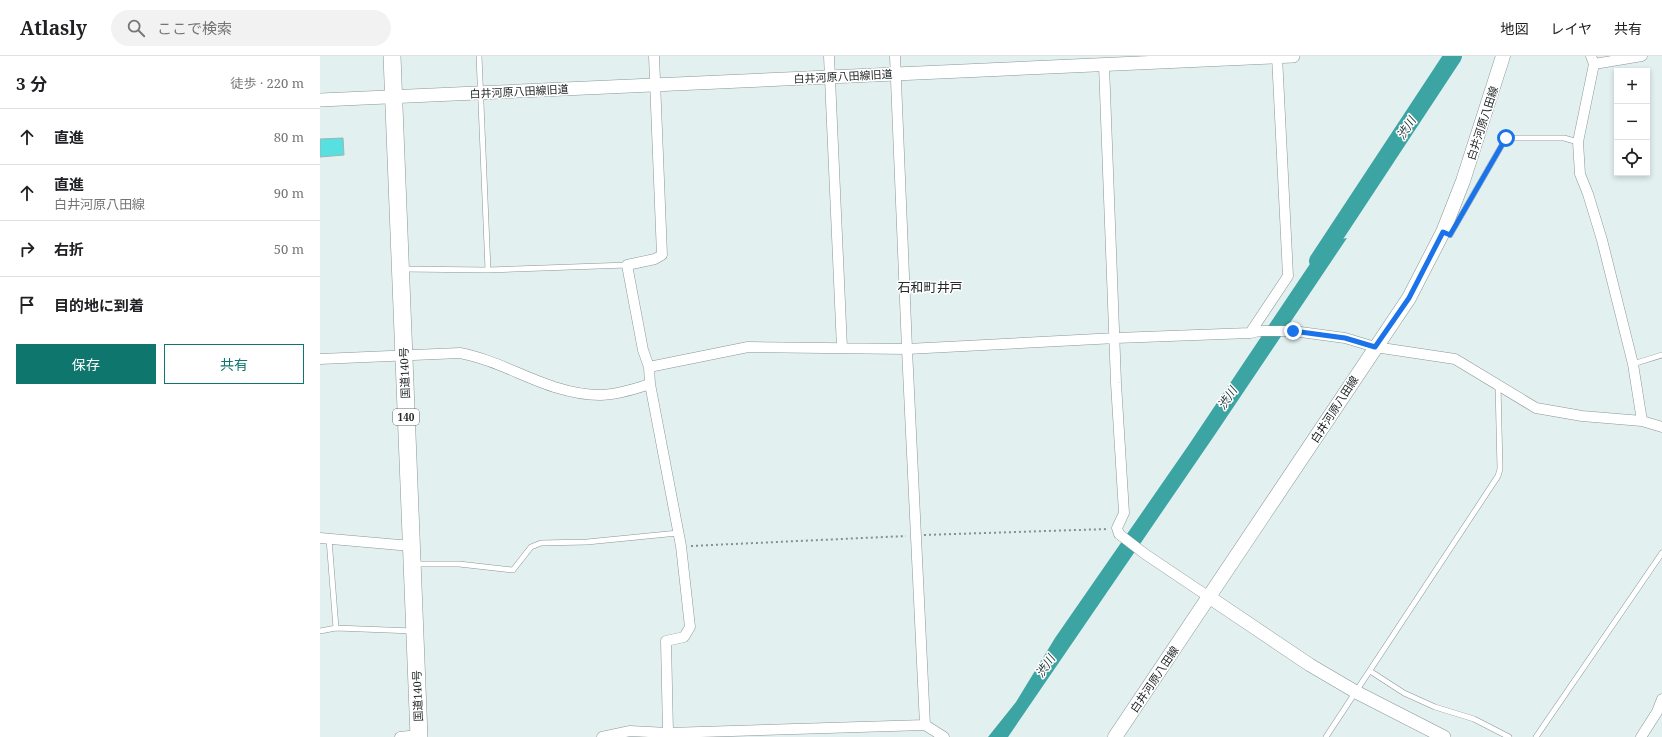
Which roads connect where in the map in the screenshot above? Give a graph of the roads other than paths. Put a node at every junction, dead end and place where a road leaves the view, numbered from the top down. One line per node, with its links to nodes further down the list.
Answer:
1 (392, 56): 16 (highway, 国道140号 / 140)
2 (479, 56): 15 (lane)
3 (654, 56): 14 (street)
4 (828, 56): 13 (street)
5 (895, 56): 12 (street)
6 (1277, 56): 7 (street, 白井河原八田線旧道); 11 (street, 白井河原八田線旧道); 23 (street)
7 (1293, 56)
8 (1503, 56): 19 (main road, 白井河原八田線)
9 (1642, 56): 10 (street)
10 (1592, 60): 18 (street)
11 (1104, 65): 12 (street, 白井河原八田線旧道); 24 (street)
12 (896, 74): 13 (street, 白井河原八田線旧道); 27 (street)
13 (829, 77): 14 (street, 白井河原八田線旧道); 26 (street)
14 (656, 85): 15 (street, 白井河原八田線旧道); 20 (street)
15 (480, 93): 16 (street, 白井河原八田線旧道); 22 (lane)
16 (394, 97): 17 (street, 白井河原八田線旧道); 21 (highway, 国道140号 / 140)
17 (320, 100)
18 (1578, 142): 19 (lane); 31 (street)
19 (1443, 232): 25 (main road, 白井河原八田線)
20 (627, 265): 22 (lane); 32 (street)
21 (400, 269): 22 (lane); 28 (highway, 国道140号 / 140)
22 (488, 270)
23 (1255, 332): 24 (street); 25 (street)
24 (1116, 338): 27 (street); 42 (street)
25 (1375, 347): 34 (street); 42 (main road, 白井河原八田線)
26 (842, 348): 27 (street); 32 (street)
27 (907, 349): 49 (street)
28 (403, 355): 30 (street); 33 (street); 39 (highway, 国道140号 / 140)
29 (1662, 355): 31 (lane)
30 (320, 359)
31 (1633, 364): 35 (street)
32 (649, 367): 33 (street)
33 (650, 384): 37 (street)
34 (1498, 385): 35 (street); 46 (lane)
35 (1642, 421): 36 (street)
36 (1662, 427)
37 (678, 533): 41 (lane); 50 (street)
38 (324, 539): 39 (street); 43 (lane)
39 (411, 546): 41 (highway, 国道140号 / 140)
40 (1662, 553): 59 (lane)
41 (412, 564): 45 (highway, 国道140号 / 140)
42 (1209, 597): 47 (street); 55 (main road, 白井河原八田線)
43 (336, 628): 44 (lane); 45 (lane)
44 (320, 631)
45 (415, 631): 51 (highway, 国道140号 / 140)
46 (1370, 671): 47 (lane); 58 (lane)
47 (1356, 692): 56 (lane); 57 (street)
48 (1662, 699): 60 (street)
49 (925, 725): 50 (street); 54 (street)
50 (668, 733): 53 (street)
51 (418, 736): 52 (street)
52 (400, 737)
53 (602, 737)
54 (944, 737)
55 (1115, 737)
56 (1326, 737)
57 (1444, 737)
58 (1509, 737)
59 (1536, 737)
60 (1641, 737)

